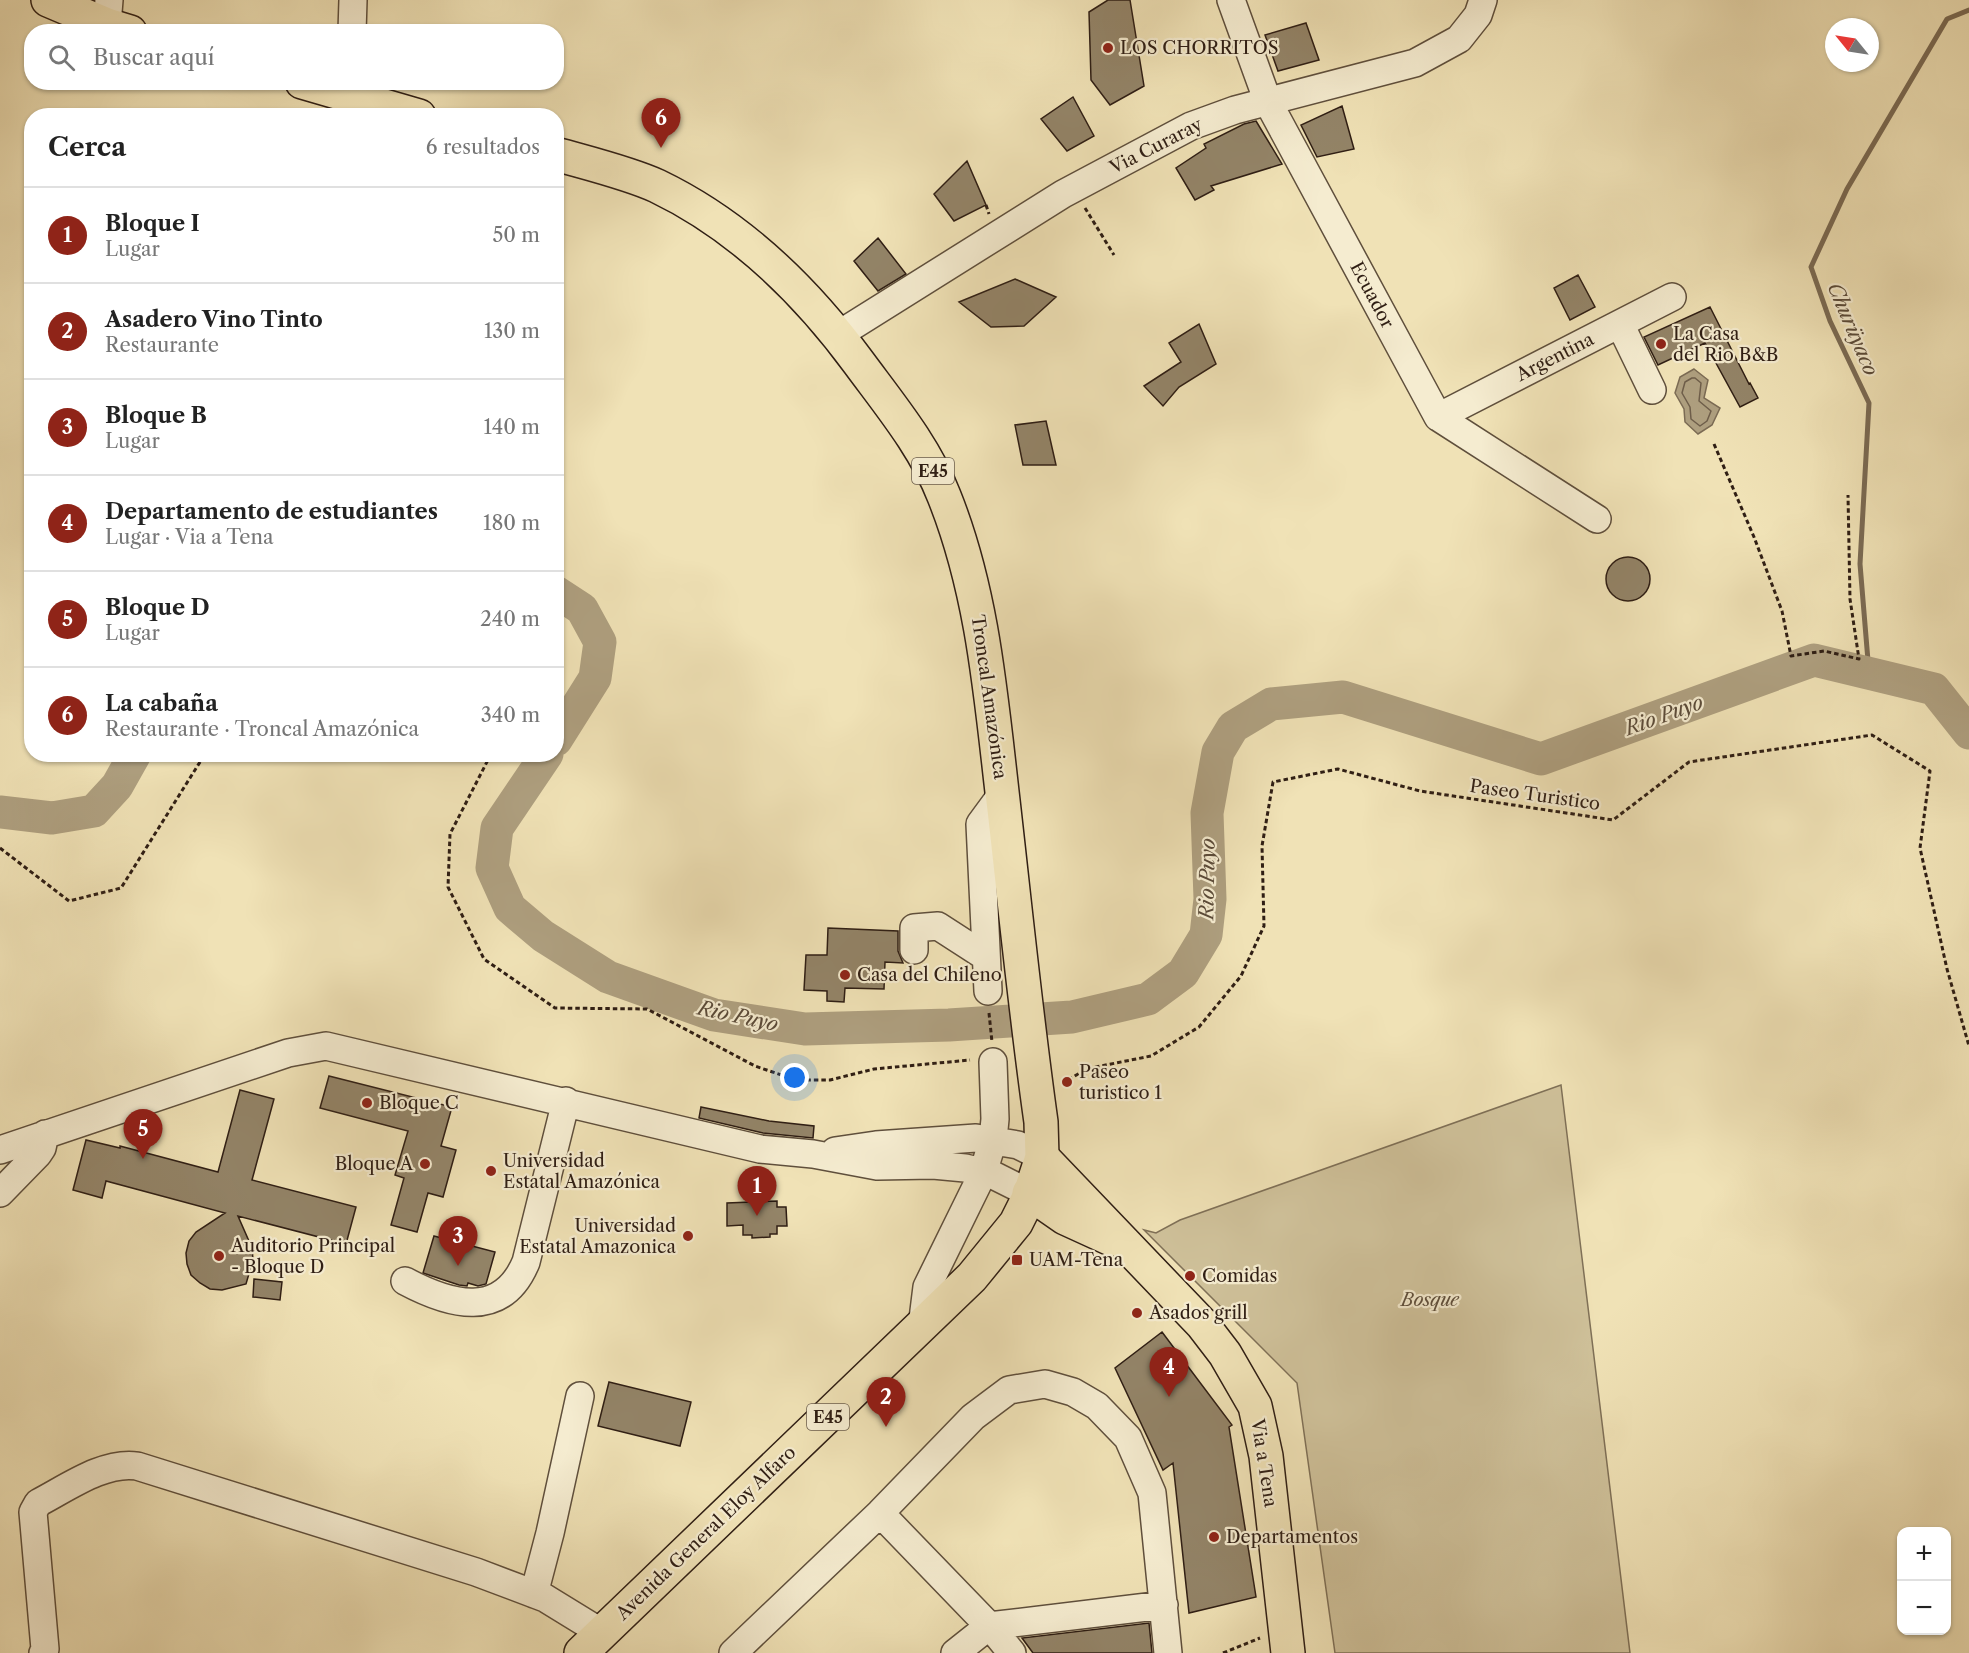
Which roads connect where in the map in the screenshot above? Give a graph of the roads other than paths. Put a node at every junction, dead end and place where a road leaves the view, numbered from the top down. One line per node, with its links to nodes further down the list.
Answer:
1 (48, 0): 5 (main road)
2 (353, 0): 6 (street)
3 (1231, 0): 8 (street, Ecuador)
4 (1483, 0): 8 (street, Via Curaray)
5 (115, 19)
6 (352, 24)
7 (354, 90): 9 (main road)
8 (1268, 102): 13 (street, Via Curaray); 15 (street, Ecuador)
9 (399, 108)
10 (564, 157): 13 (main road, Troncal Amazónica / E45)
11 (1672, 297): 12 (street, Argentina)
12 (1620, 324): 14 (street); 15 (street, Argentina)
13 (838, 335): 17 (main road, Troncal Amazónica / E45)
14 (1652, 390)
15 (1438, 417): 16 (street, Ecuador)
16 (1597, 519)
17 (1002, 794): 19 (street); 22 (main road, Troncal Amazónica / E45)
18 (914, 950): 19 (street)
19 (986, 957): 20 (street)
20 (988, 991)
21 (993, 1062): 25 (street)
22 (1034, 1064): 28 (main road, Avenida General Eloy Alfaro / E45)
23 (566, 1101): 24 (street); 27 (street); 33 (street)
24 (45, 1134): 26 (street); 30 (street)
25 (993, 1140): 27 (street); 28 (street); 29 (street)
26 (0, 1150)
27 (813, 1154): 29 (street)
28 (1042, 1157): 31 (main road, Avenida General Eloy Alfaro / E45); 32 (main road, Via a Tena)
29 (983, 1173): 31 (street); 34 (street)
30 (0, 1193)
31 (1029, 1193): 32 (main road, Via a Tena); 34 (main road, Avenida General Eloy Alfaro / E45)
32 (1126, 1246): 40 (main road, Via a Tena)
33 (405, 1281)
34 (922, 1327): 41 (main road, Avenida General Eloy Alfaro / E45)
35 (580, 1396): 37 (street)
36 (880, 1514): 38 (street); 39 (street); 43 (street)
37 (534, 1594): 41 (street); 42 (street)
38 (1164, 1605): 39 (street); 46 (street)
39 (989, 1626): 44 (street); 45 (street)
40 (1286, 1640)
41 (592, 1643)
42 (43, 1653)
43 (733, 1653)
44 (955, 1653)
45 (1012, 1653)
46 (1168, 1653)

